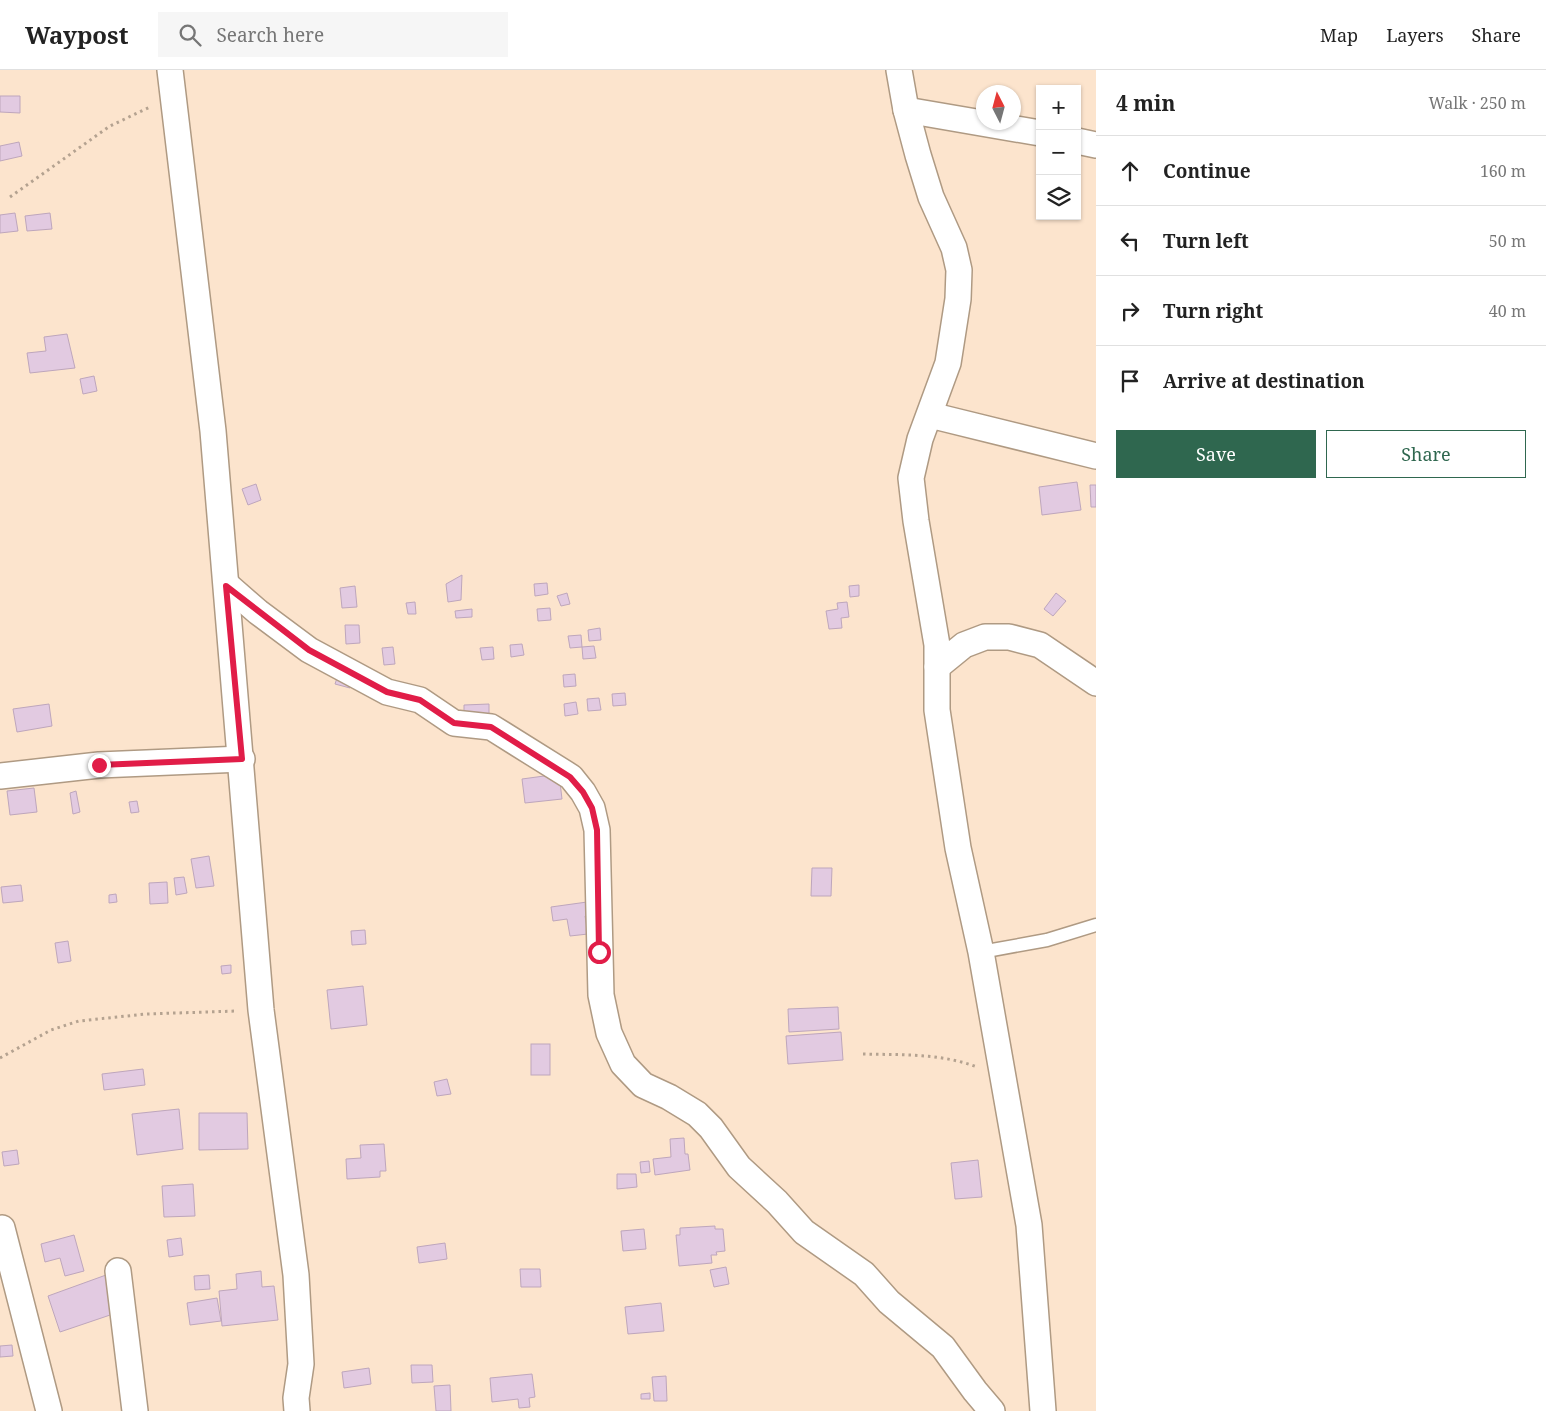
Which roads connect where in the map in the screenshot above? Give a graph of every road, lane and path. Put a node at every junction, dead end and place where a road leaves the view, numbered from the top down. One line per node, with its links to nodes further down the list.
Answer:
1 (170, 70): 3 (street)
2 (899, 70): 4 (street)
3 (175, 98): 8 (path); 11 (street)
4 (906, 110): 5 (street); 9 (street)
5 (1036, 132)
6 (1081, 142): 7 (street)
7 (1096, 145)
8 (10, 197)
9 (930, 415): 10 (street); 12 (street)
10 (1096, 456)
11 (226, 586): 14 (street); 27 (street)
12 (937, 667): 13 (street); 17 (street)
13 (1096, 683)
14 (242, 759): 15 (street); 18 (street)
15 (0, 776)
16 (1096, 925): 17 (lane)
17 (981, 952): 21 (street)
18 (260, 1010): 20 (path); 26 (street)
19 (863, 1054): 21 (path)
20 (0, 1058)
21 (1003, 1077): 28 (street)
22 (2, 1228): 24 (street)
23 (118, 1270): 25 (street)
24 (49, 1411)
25 (134, 1411)
26 (297, 1411)
27 (992, 1411)
28 (1043, 1411)

